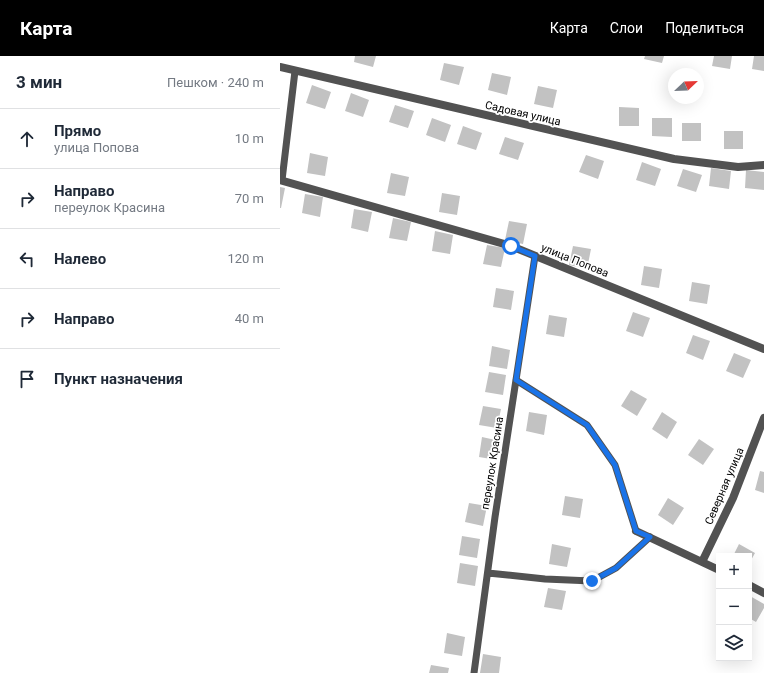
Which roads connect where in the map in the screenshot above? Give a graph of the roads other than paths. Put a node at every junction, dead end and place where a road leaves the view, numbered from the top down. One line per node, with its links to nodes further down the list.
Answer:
1 (280, 67): 2 (street, Садовая улица)
2 (295, 70): 3 (street, Садовая улица); 4 (lane)
3 (764, 165)
4 (281, 180): 5 (street, улица Попова)
5 (535, 256): 6 (street, улица Попова); 7 (lane, переулок Красина)
6 (762, 346)
7 (516, 380): 9 (lane); 13 (lane, переулок Красина)
8 (764, 418): 11 (street, Северная улица)
9 (636, 531): 10 (street)
10 (650, 537): 11 (street); 13 (lane)
11 (702, 562): 12 (street)
12 (716, 569)
13 (488, 573): 16 (lane, переулок Красина)
14 (752, 587): 15 (street)
15 (764, 593)
16 (474, 673)

